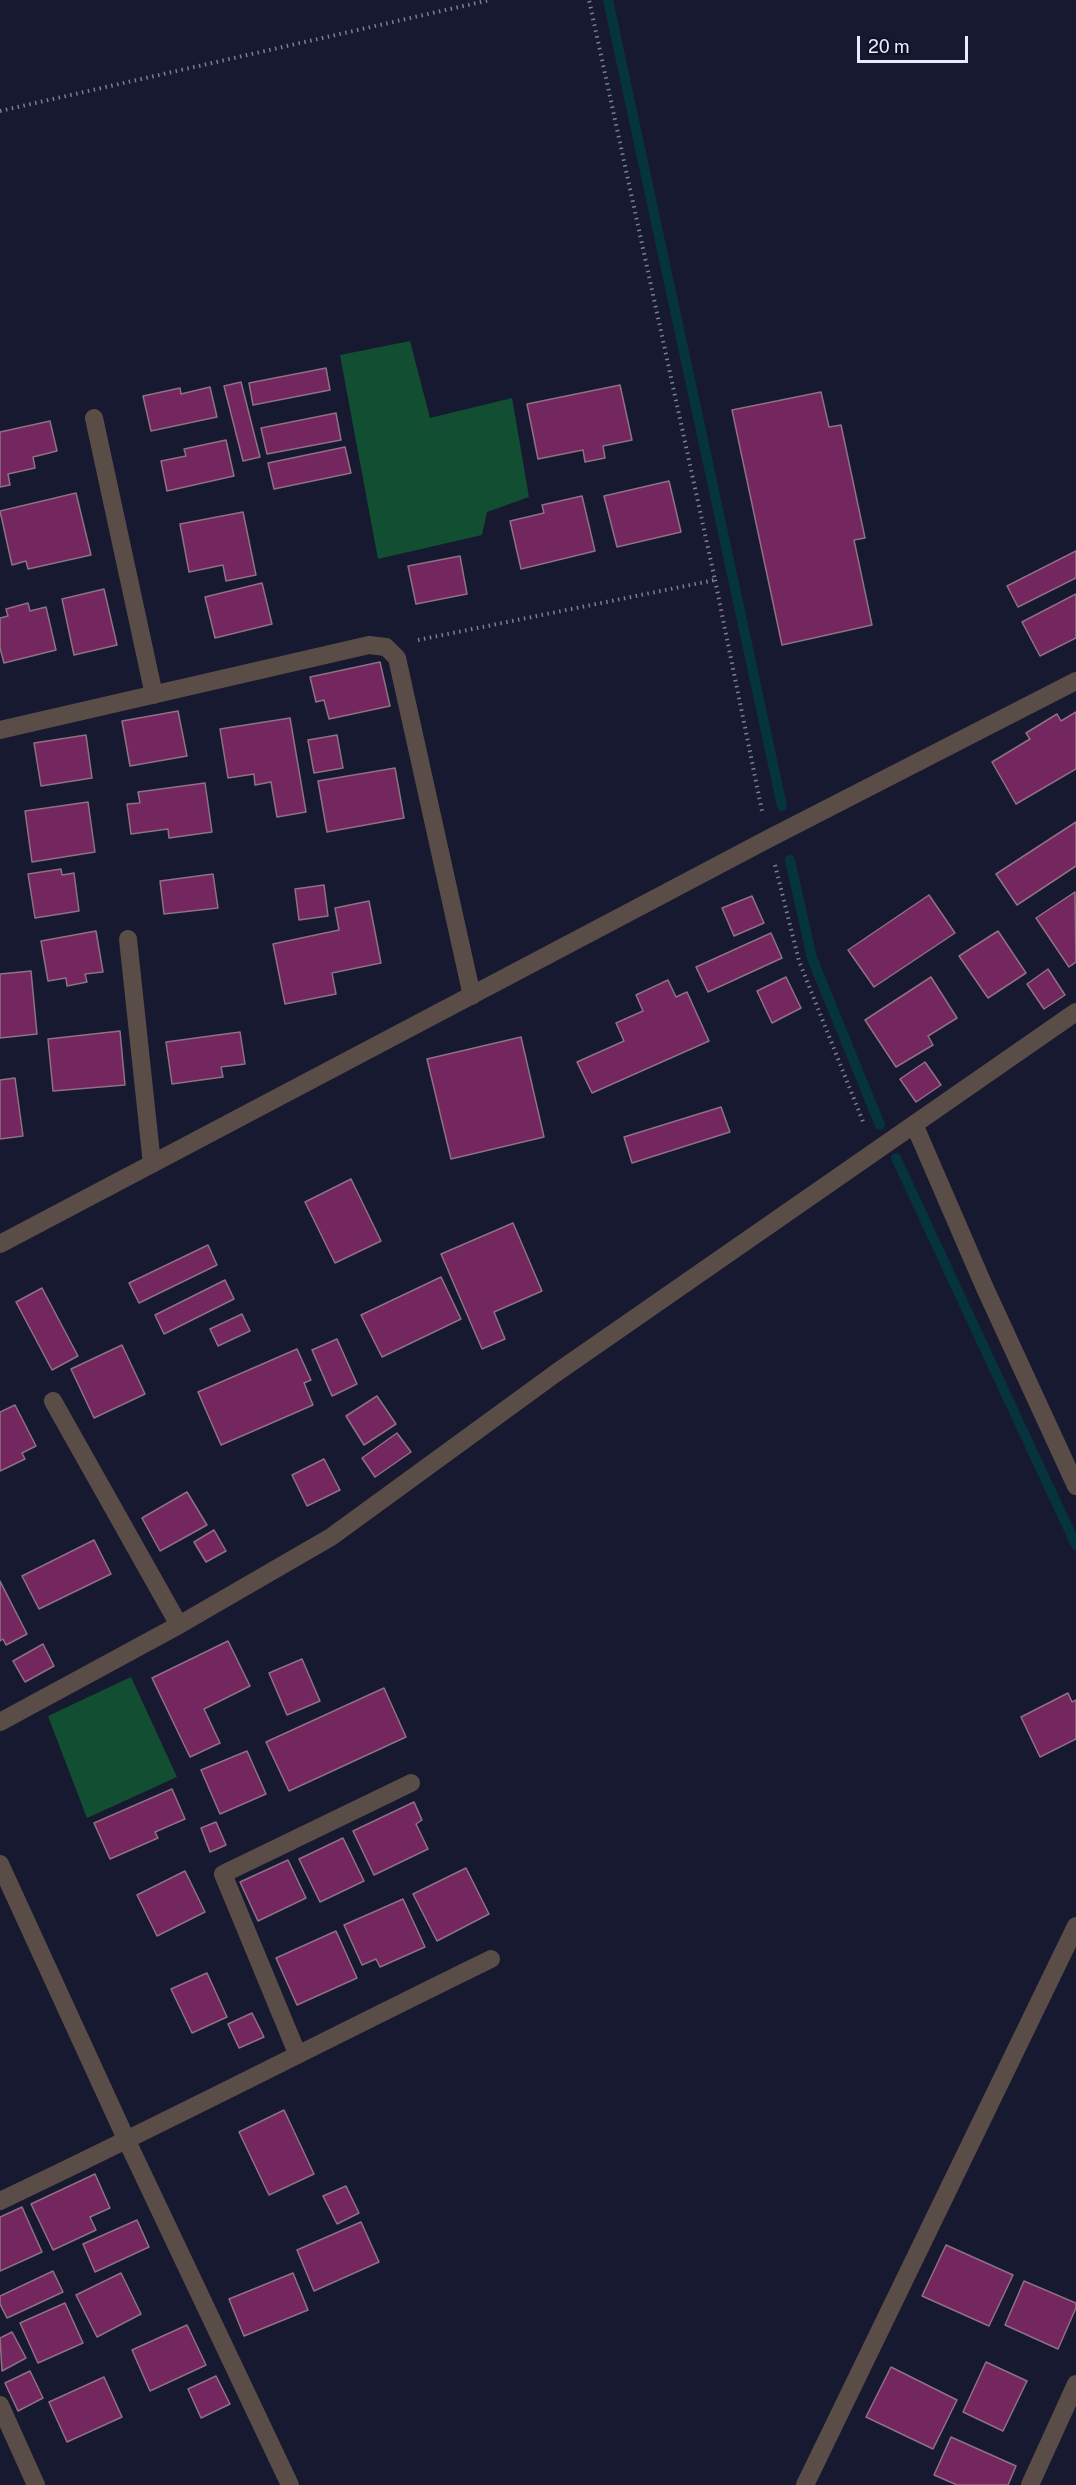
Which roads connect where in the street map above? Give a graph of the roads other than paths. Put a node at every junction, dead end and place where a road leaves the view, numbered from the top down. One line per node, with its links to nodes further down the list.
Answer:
1 (94, 418): 3 (street)
2 (1076, 681): 6 (street)
3 (154, 695): 4 (street); 6 (street)
4 (0, 730)
5 (128, 939): 9 (street)
6 (472, 996): 9 (street)
7 (1076, 1012): 8 (street)
8 (914, 1124): 12 (street); 13 (street)
9 (152, 1164): 10 (street)
10 (0, 1244)
11 (53, 1401): 13 (street)
12 (1076, 1486)
13 (179, 1625): 14 (street)
14 (0, 1722)
15 (411, 1783): 19 (street)
16 (0, 1864): 20 (street)
17 (1076, 1926): 24 (street)
18 (491, 1959): 19 (street)
19 (297, 2054): 20 (street)
20 (127, 2141): 21 (street); 26 (street)
21 (0, 2201)
22 (1076, 2384): 27 (street)
23 (0, 2405): 25 (street)
24 (807, 2484)
25 (36, 2485)
26 (290, 2485)
27 (1030, 2485)

